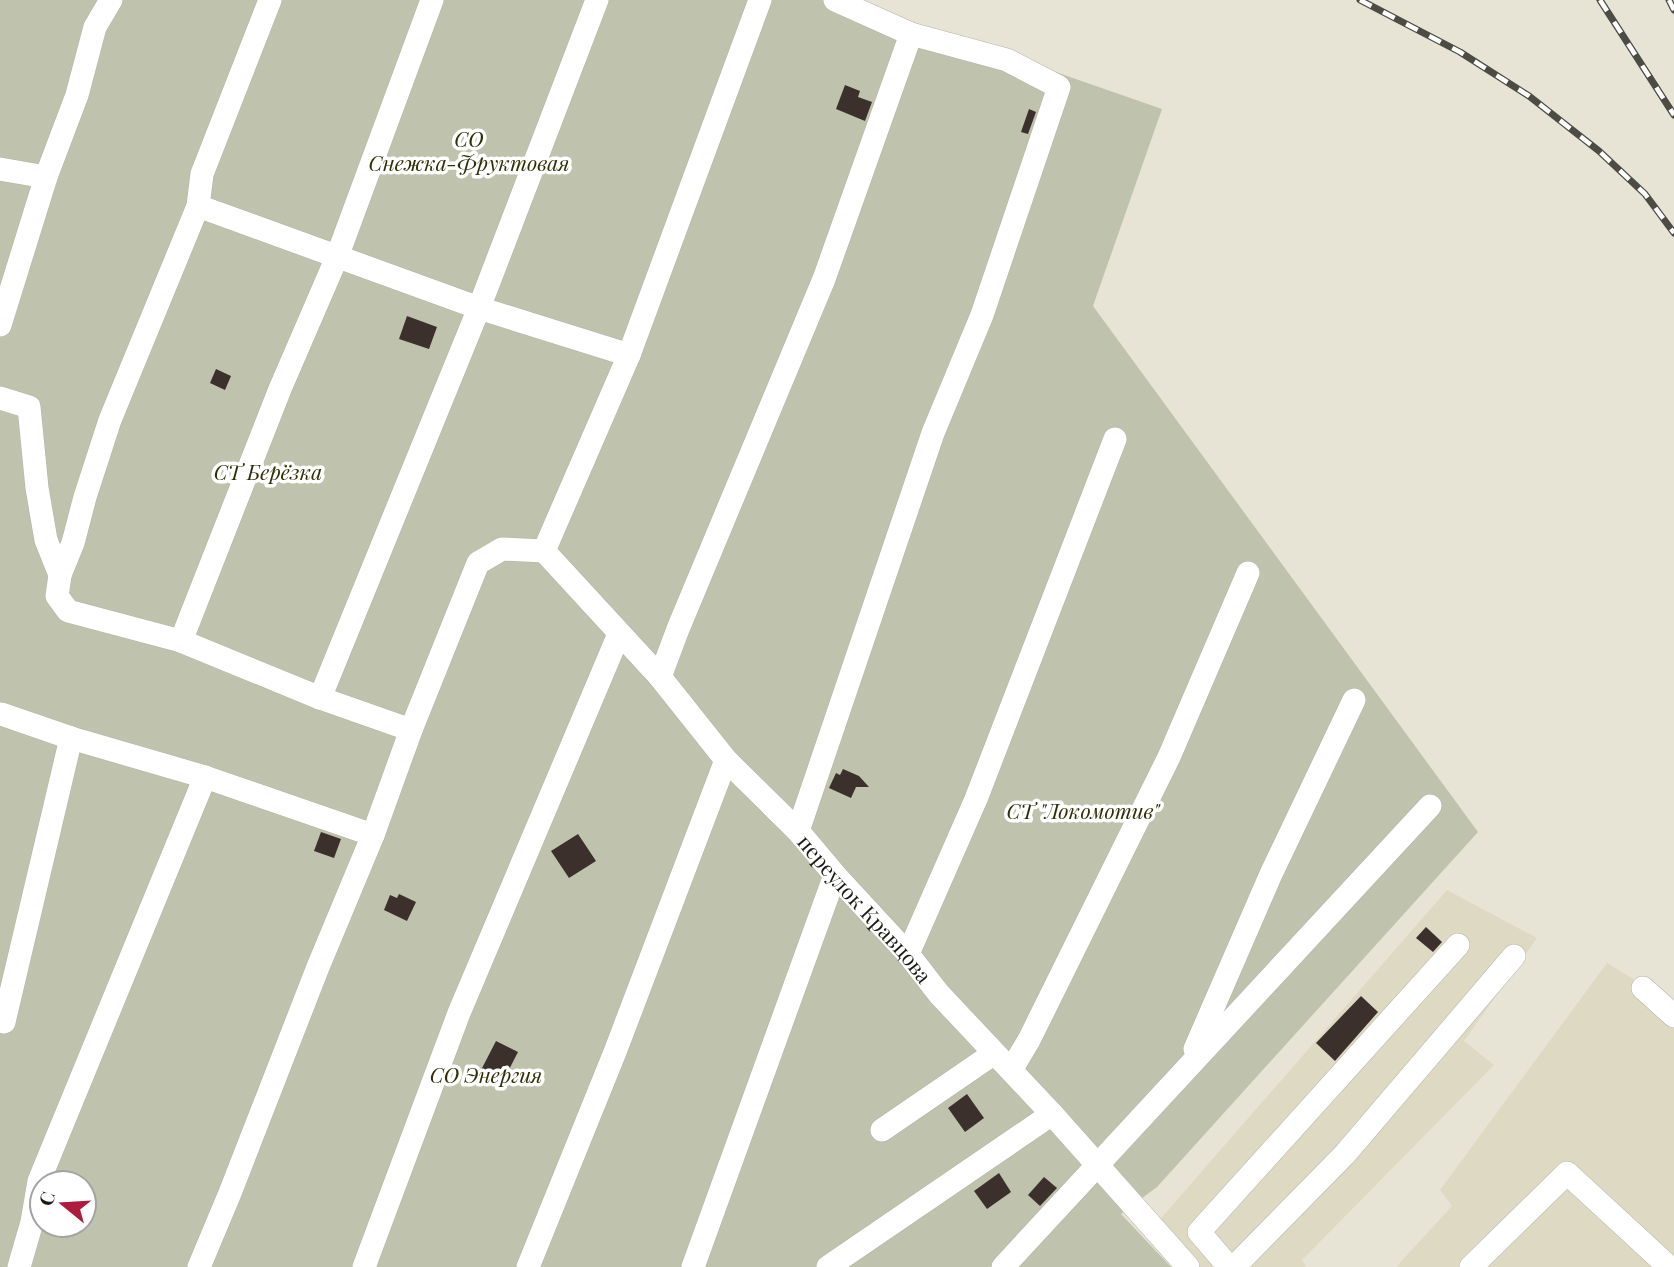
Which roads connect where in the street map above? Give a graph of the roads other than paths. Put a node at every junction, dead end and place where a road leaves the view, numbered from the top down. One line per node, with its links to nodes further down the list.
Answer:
1 (111, 0): 9 (street)
2 (270, 0): 10 (street)
3 (432, 0): 11 (street)
4 (597, 0): 12 (street)
5 (760, 0): 14 (street)
6 (835, 0): 7 (street)
7 (911, 34): 22 (street); 31 (street)
8 (0, 169): 9 (street)
9 (46, 177): 13 (street)
10 (198, 206): 11 (street); 19 (street)
11 (337, 257): 12 (street); 21 (street)
12 (479, 307): 14 (street); 23 (street)
13 (0, 326)
14 (629, 355): 17 (street)
15 (0, 397): 19 (street)
16 (1115, 439): 35 (street)
17 (544, 551): 20 (street, переулок Кравцова); 26 (street)
18 (1248, 573): 42 (street)
19 (60, 575): 21 (street)
20 (619, 634): 22 (street, переулок Кравцова); 49 (street)
21 (181, 641): 23 (street)
22 (660, 677): 28 (street, переулок Кравцова)
23 (320, 698): 26 (street)
24 (1354, 700): 41 (street)
25 (1, 714): 27 (street)
26 (411, 730): 32 (street)
27 (71, 738): 29 (street); 39 (street)
28 (726, 760): 31 (street, переулок Кравцова); 50 (street)
29 (205, 778): 32 (street); 47 (street)
30 (1430, 806): 41 (street)
31 (798, 831): 33 (street, переулок Кравцова)
32 (373, 835): 48 (street)
33 (835, 875): 35 (street, переулок Кравцова); 51 (street)
34 (1458, 945): 54 (street)
35 (908, 954): 40 (street, переулок Кравцова)
36 (1514, 956): 54 (street)
37 (1643, 988): 38 (street)
38 (1674, 1016)
39 (4, 1022)
40 (993, 1054): 42 (street, переулок Кравцова); 44 (street)
41 (1188, 1065): 45 (street)
42 (1011, 1070): 43 (street, переулок Кравцова)
43 (1052, 1114): 45 (street, переулок Кравцова); 52 (street)
44 (882, 1130)
45 (1098, 1166): 46 (street, переулок Кравцова); 53 (street)
46 (1181, 1264)
47 (19, 1267)
48 (199, 1267)
49 (364, 1267)
50 (528, 1267)
51 (693, 1267)
52 (828, 1267)
53 (1003, 1267)
54 (1232, 1267)
55 (1471, 1267): 56 (street)
56 (1669, 1267)

